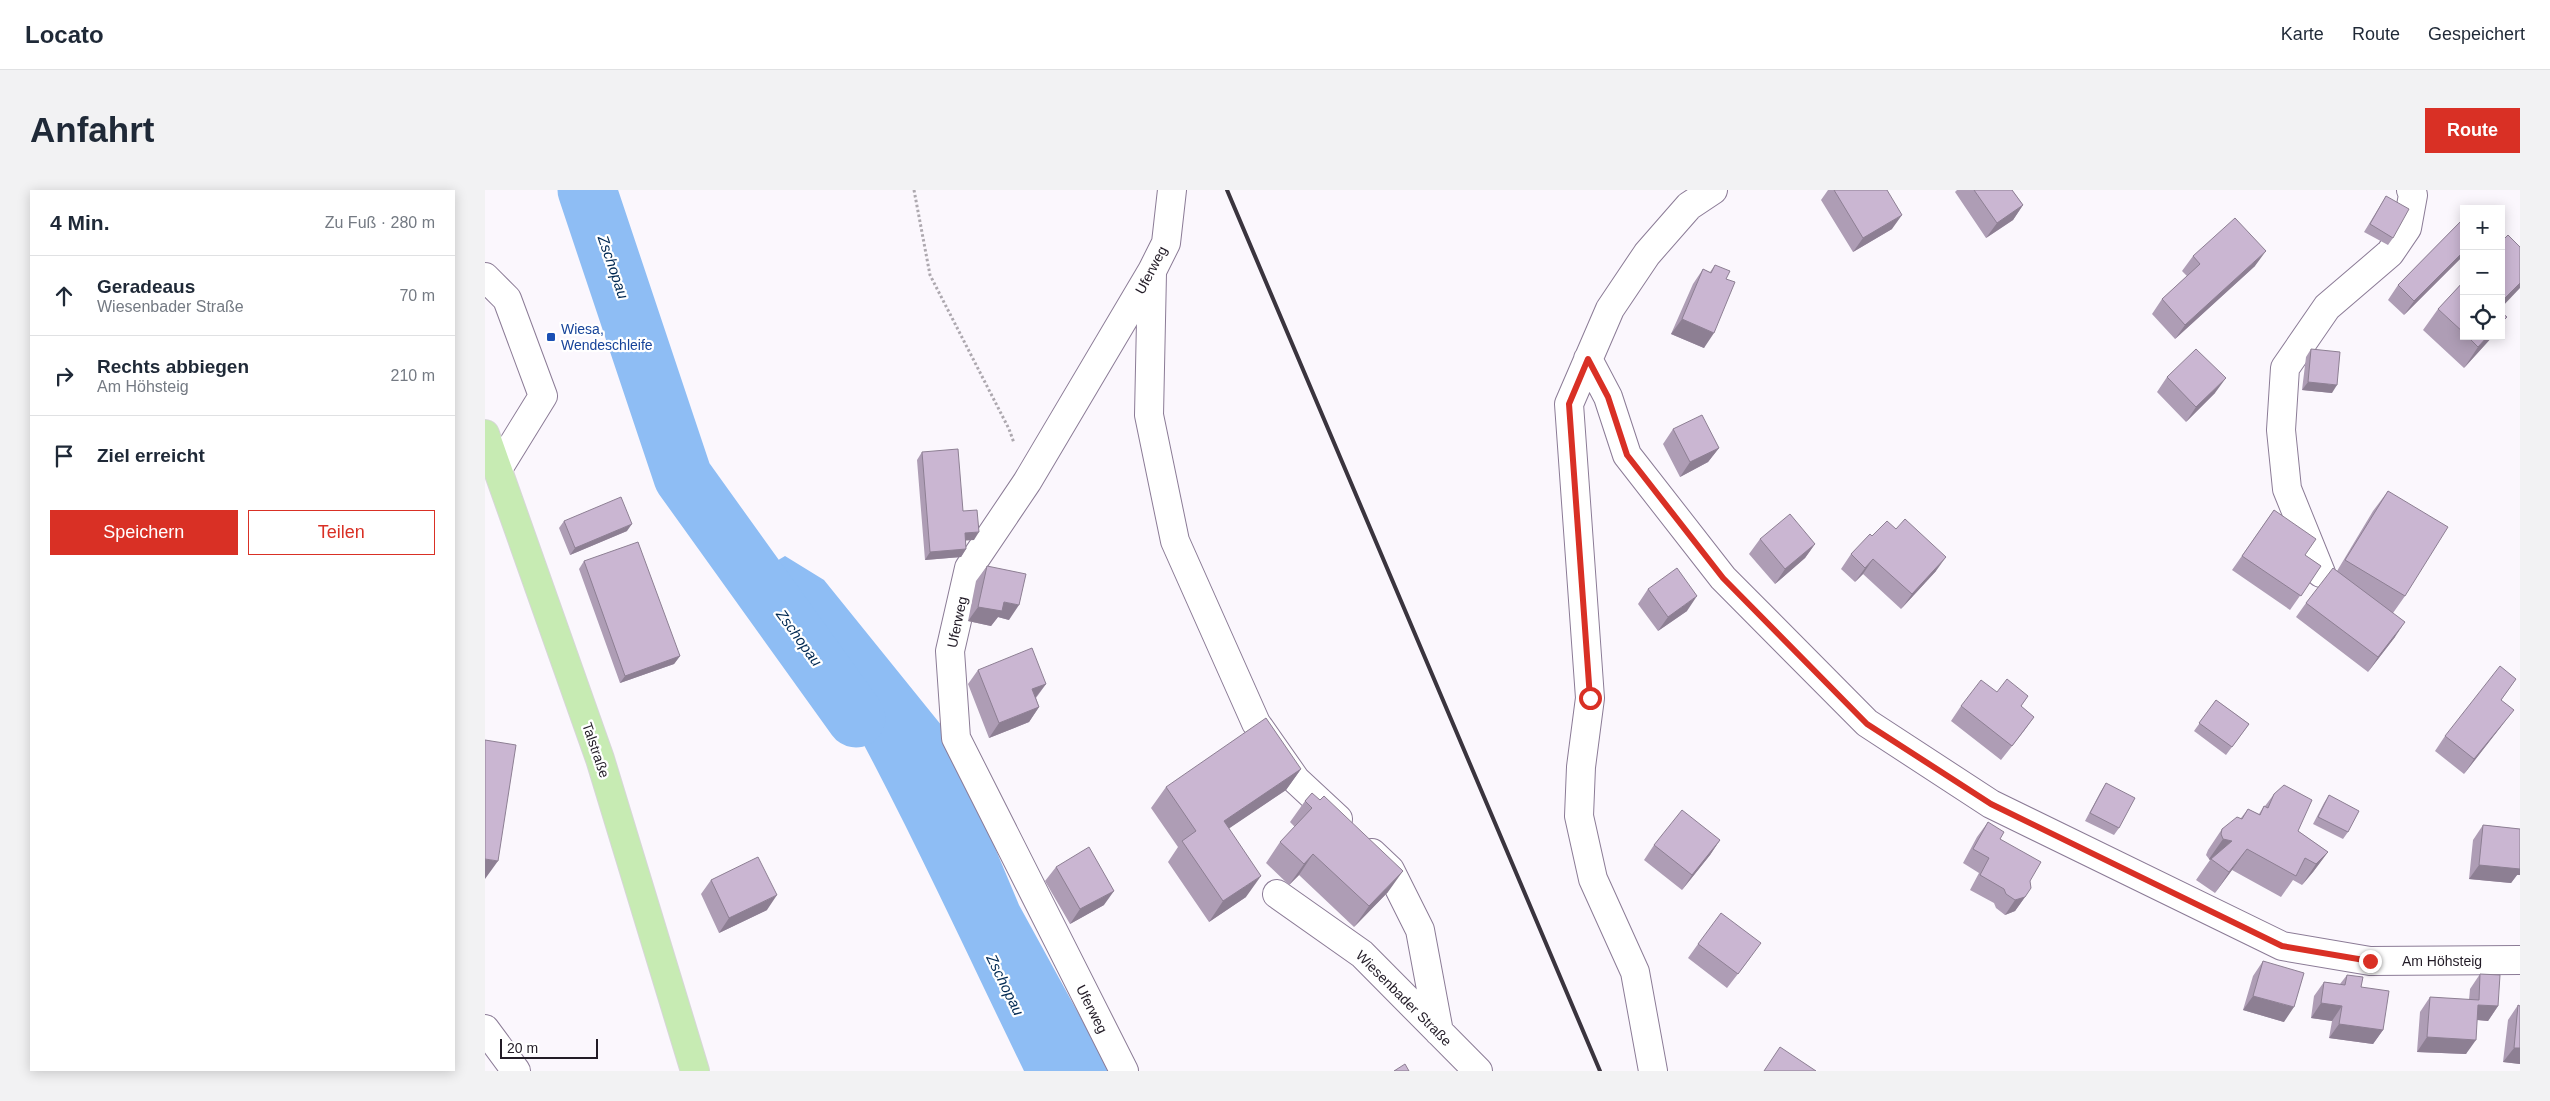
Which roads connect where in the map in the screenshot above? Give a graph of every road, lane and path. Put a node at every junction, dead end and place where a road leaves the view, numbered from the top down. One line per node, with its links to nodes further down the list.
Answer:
1 (914, 190): 10 (path)
2 (1172, 190): 5 (street, Uferweg)
3 (1713, 190): 7 (street)
4 (2411, 190): 11 (street)
5 (1152, 271): 10 (street, Uferweg); 15 (street)
6 (485, 277): 9 (street)
7 (1588, 359): 13 (street, Am Höhsteig); 20 (street)
8 (485, 434): 9 (main road, Talstraße)
9 (497, 469): 17 (main road, Talstraße)
10 (1027, 482): 18 (street, Uferweg)
11 (2321, 573)
12 (1277, 894): 15 (street, Wiesenbader Straße)
13 (2520, 960)
14 (485, 1029): 16 (street)
15 (1439, 1032): 19 (street, Wiesenbader Straße)
16 (516, 1071)
17 (695, 1071)
18 (1124, 1071)
19 (1478, 1071)
20 (1653, 1071)

